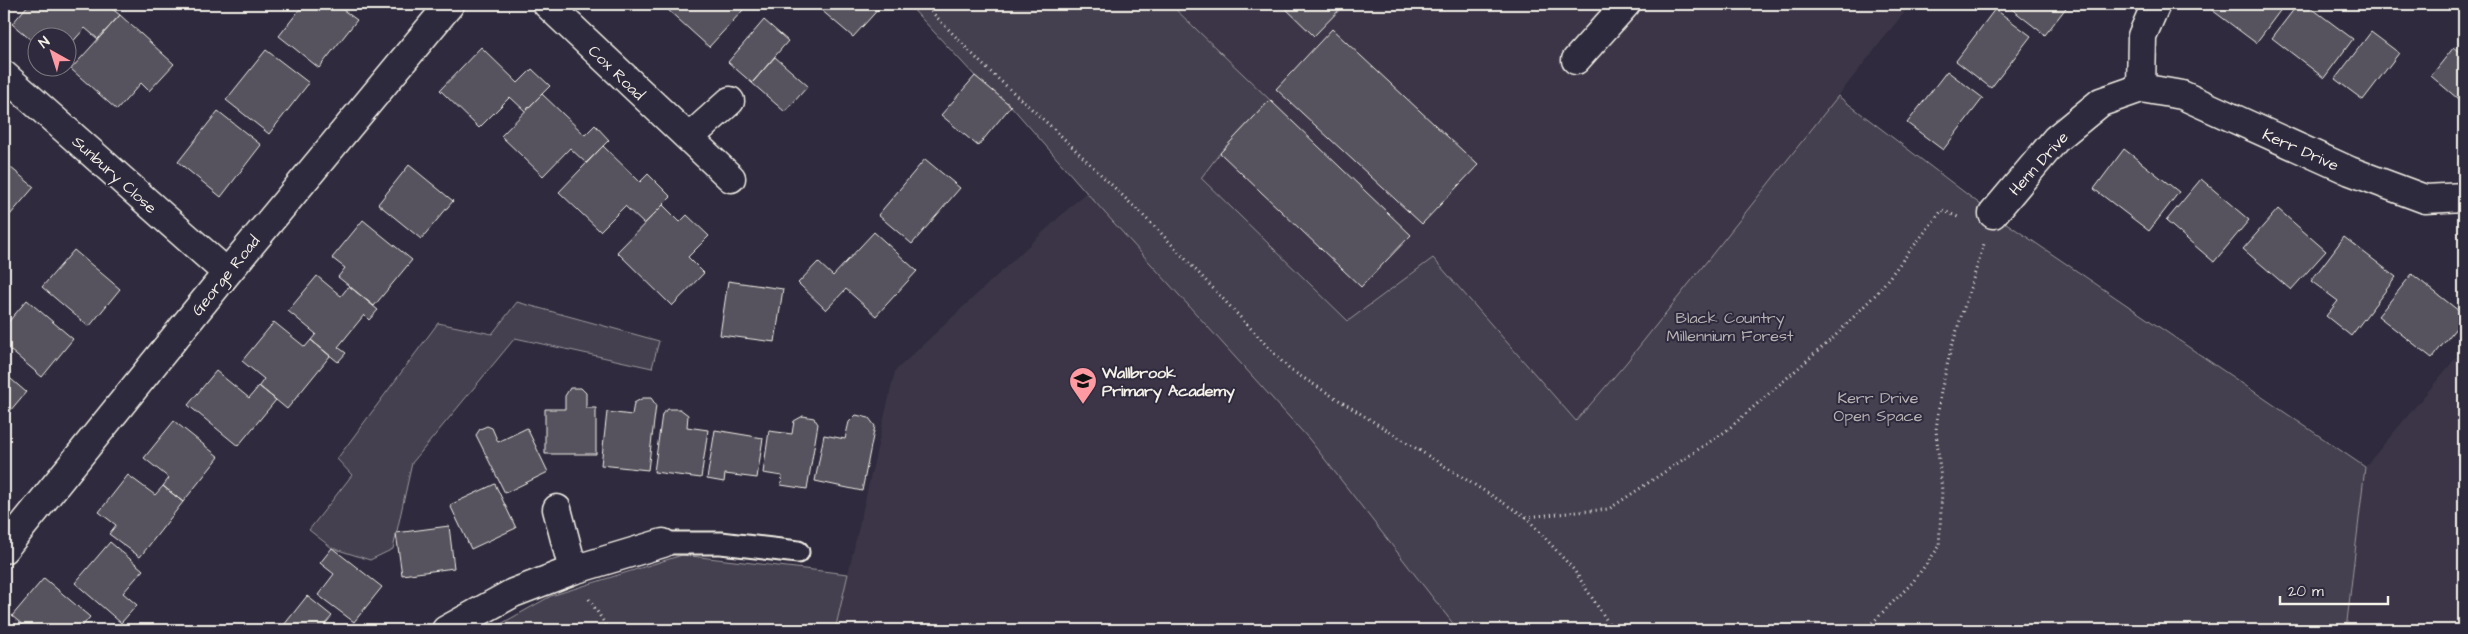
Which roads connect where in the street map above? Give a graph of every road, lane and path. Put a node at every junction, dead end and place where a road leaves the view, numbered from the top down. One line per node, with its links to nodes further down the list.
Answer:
1 (450, 4): 14 (street, George Road)
2 (547, 4): 10 (street, Cox Road)
3 (924, 4): 16 (path)
4 (1626, 4): 6 (street)
5 (2156, 4): 8 (street)
6 (1576, 60)
7 (4, 75): 14 (street, Sunbury Close)
8 (2141, 88): 12 (street, Kerr Drive); 13 (street, Henn Drive)
9 (730, 101): 10 (street)
10 (690, 137): 11 (street, Cox Road)
11 (731, 178)
12 (2464, 197)
13 (1993, 214): 16 (path); 23 (path)
14 (227, 273): 18 (street, George Road)
15 (557, 509): 20 (street)
16 (1526, 517): 22 (path)
17 (663, 543): 19 (lane); 20 (street)
18 (4, 549)
19 (798, 552)
20 (573, 570): 21 (street)
21 (446, 630)
22 (1613, 630)
23 (1865, 630)

